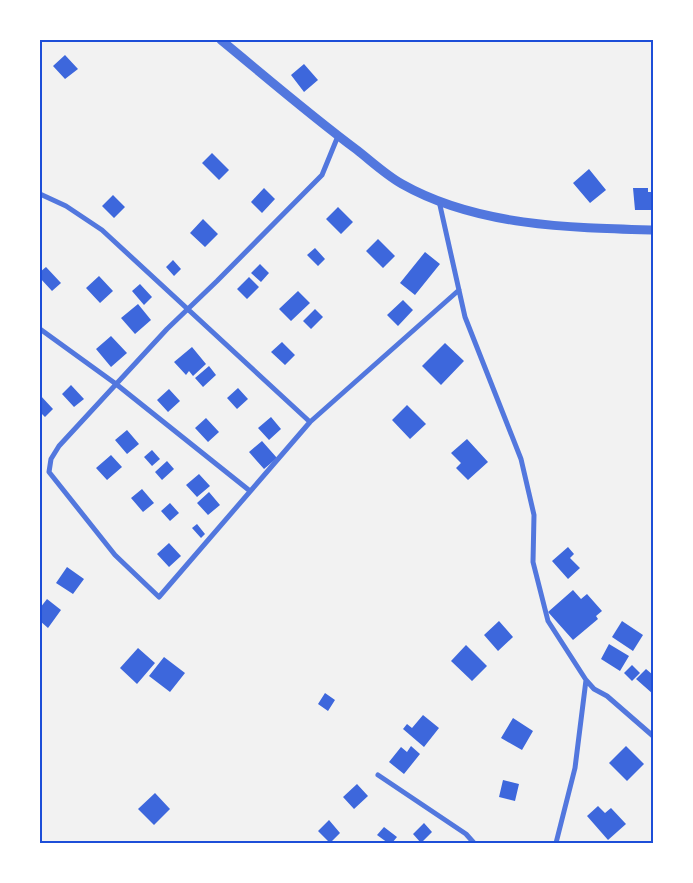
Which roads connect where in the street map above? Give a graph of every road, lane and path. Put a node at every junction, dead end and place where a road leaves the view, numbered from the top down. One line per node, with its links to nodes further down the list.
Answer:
1 (221, 40): 2 (street)
2 (338, 136): 4 (street); 7 (street)
3 (40, 194): 7 (street)
4 (439, 202): 5 (street); 6 (street)
5 (653, 230)
6 (459, 290): 10 (street); 12 (street)
7 (188, 309): 9 (street); 10 (street)
8 (40, 329): 9 (street)
9 (116, 384): 11 (street); 11 (street)
10 (310, 422): 11 (street)
11 (250, 491)
12 (586, 680): 13 (street); 16 (street)
13 (653, 736)
14 (378, 775): 15 (street)
15 (474, 843)
16 (556, 843)

